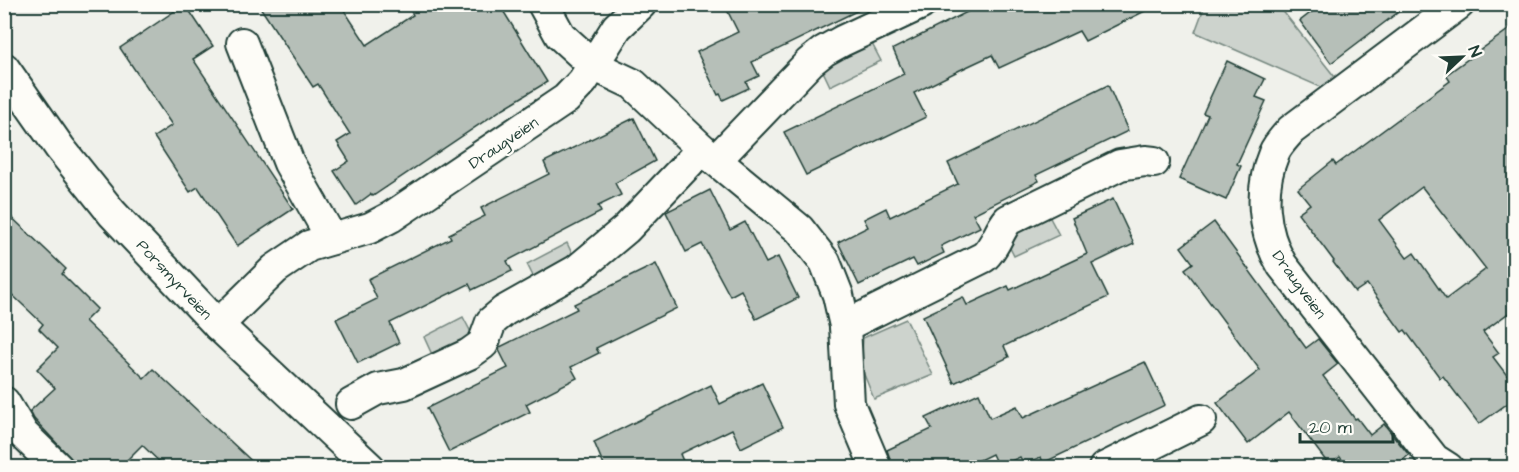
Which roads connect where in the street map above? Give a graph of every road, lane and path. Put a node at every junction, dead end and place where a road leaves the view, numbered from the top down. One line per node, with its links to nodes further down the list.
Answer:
1 (543, 4): 6 (street)
2 (641, 4): 6 (street, Draugveien)
3 (921, 4): 8 (street)
4 (1459, 4): 20 (street, Draugveien)
5 (242, 43): 10 (street)
6 (593, 65): 8 (street); 10 (street, Draugveien)
7 (4, 68): 11 (street, Porsmyrveien)
8 (710, 154): 12 (street); 14 (street)
9 (1154, 162): 12 (street)
10 (332, 239): 11 (street, Draugveien)
11 (218, 325): 17 (street, Porsmyrveien)
12 (845, 326): 18 (street)
13 (4, 402): 16 (street)
14 (351, 404)
15 (1201, 420): 19 (street)
16 (58, 468)
17 (370, 468)
18 (876, 468)
19 (1104, 468)
20 (1448, 468)

